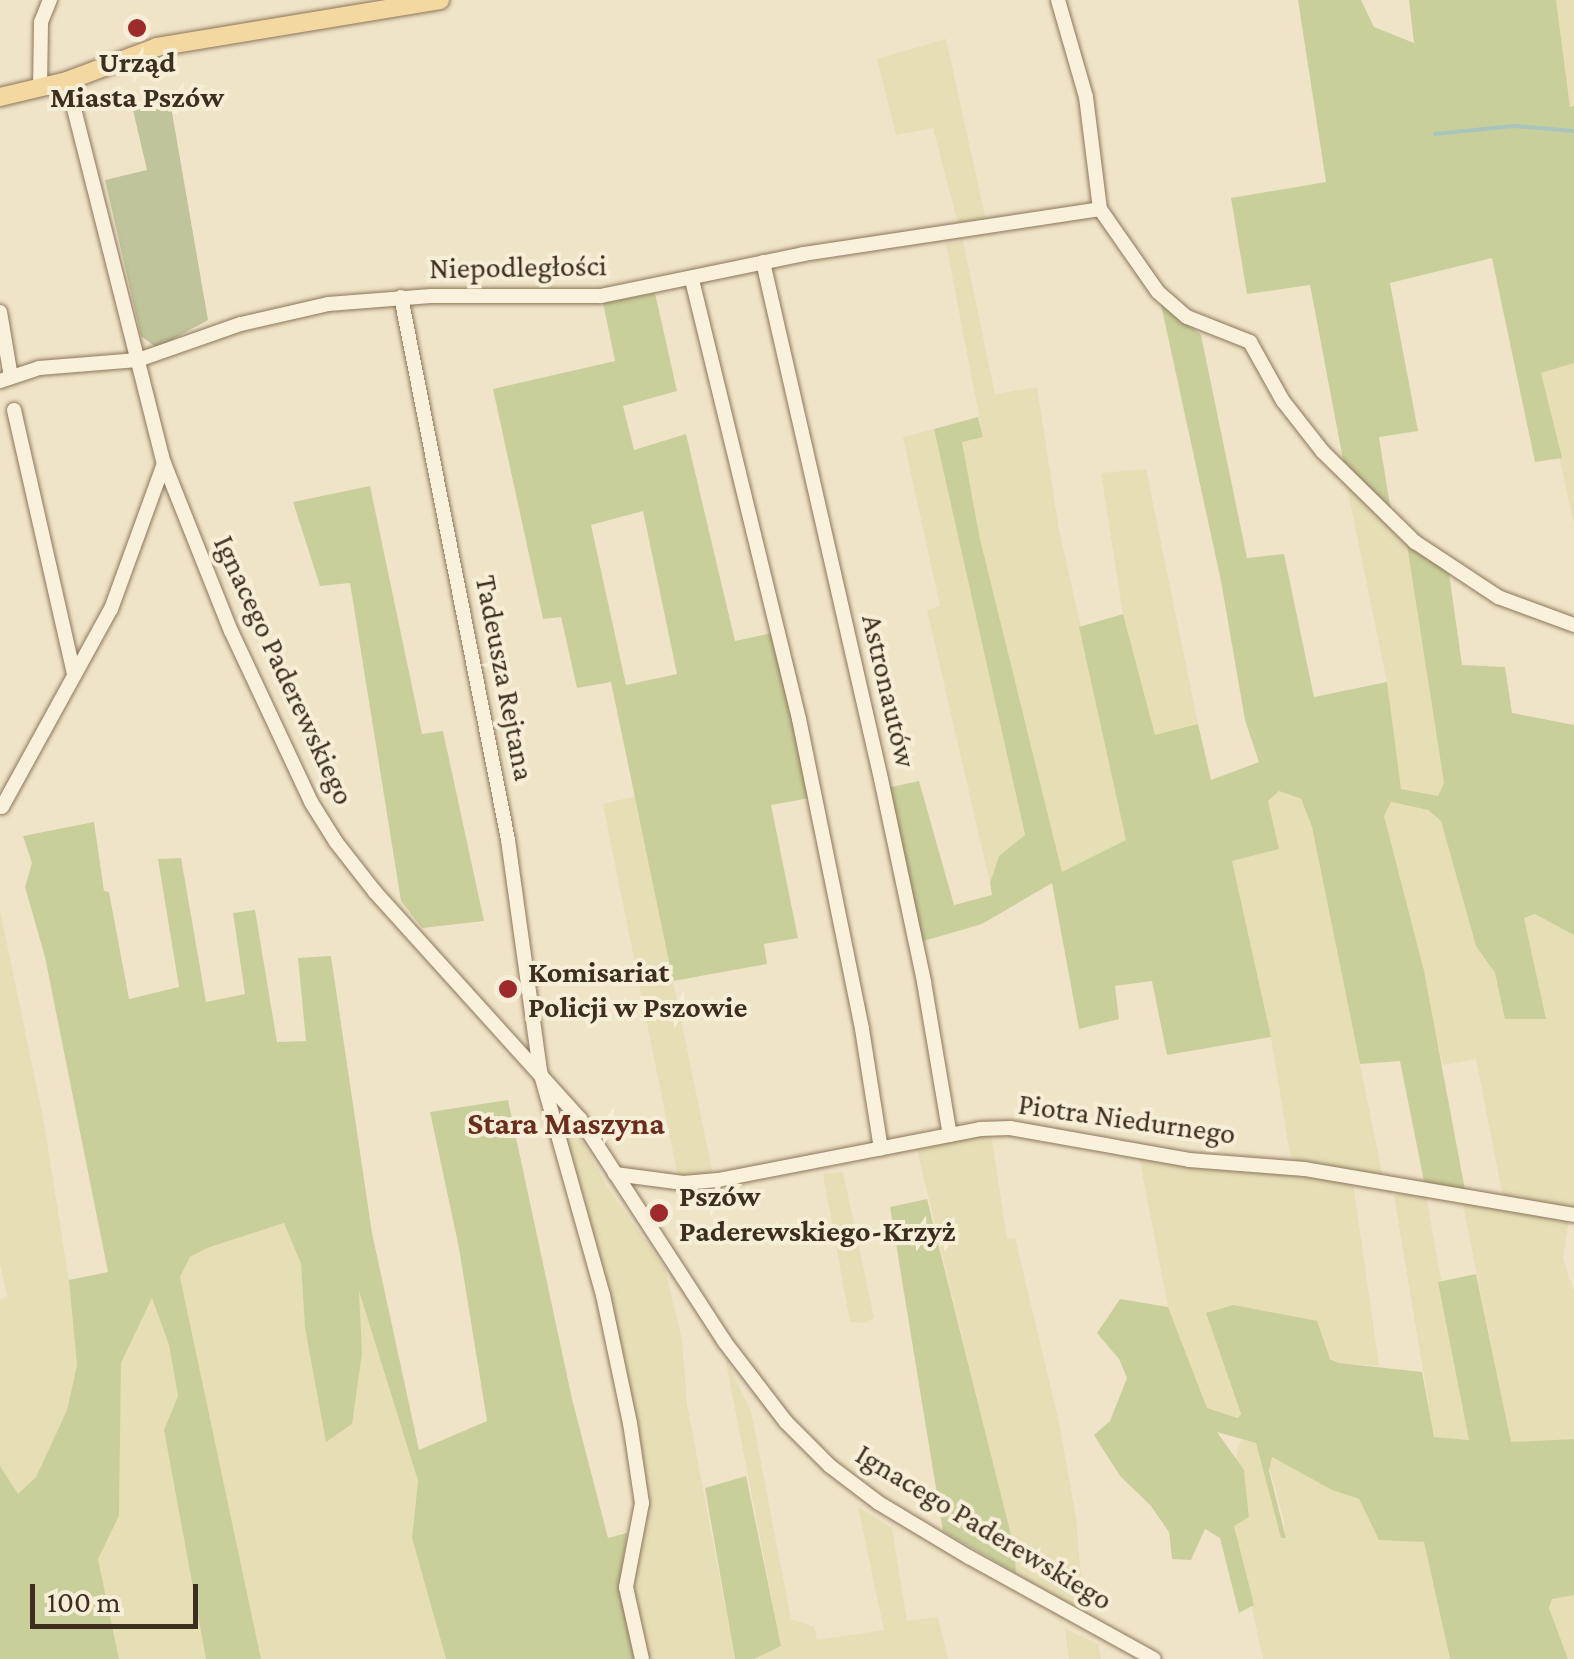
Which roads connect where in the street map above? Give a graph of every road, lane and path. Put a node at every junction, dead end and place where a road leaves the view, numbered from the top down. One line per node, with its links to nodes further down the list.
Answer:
1 (50, 0): 6 (street)
2 (440, 0): 4 (main road)
3 (1058, 0): 8 (street)
4 (375, 6): 5 (main road)
5 (66, 81): 6 (main road); 13 (street, Ignacego Paderewskiego)
6 (40, 88): 7 (main road)
7 (0, 97)
8 (1100, 209): 9 (street, Niepodległości); 17 (street)
9 (763, 262): 10 (street, Niepodległości); 21 (street, Astronautów)
10 (692, 280): 11 (street, Niepodległości); 22 (street)
11 (401, 297): 13 (street, Niepodległości); 20 (street, Tadeusza Rejtana)
12 (0, 312): 14 (street)
13 (138, 360): 14 (street, Niepodległości); 16 (street, Ignacego Paderewskiego)
14 (6, 379)
15 (14, 410): 18 (street)
16 (164, 462): 18 (street); 20 (street, Ignacego Paderewskiego)
17 (1574, 625)
18 (74, 675): 19 (street)
19 (2, 807)
20 (540, 1070): 23 (street, Ignacego Paderewskiego); 25 (street, Tadeusza Rejtana)
21 (950, 1135): 22 (street, Piotra Niedurnego); 24 (street, Piotra Niedurnego)
22 (880, 1148): 23 (street, Piotra Niedurnego)
23 (614, 1174): 26 (street, Ignacego Paderewskiego)
24 (1574, 1215)
25 (642, 1659)
26 (1154, 1659)

